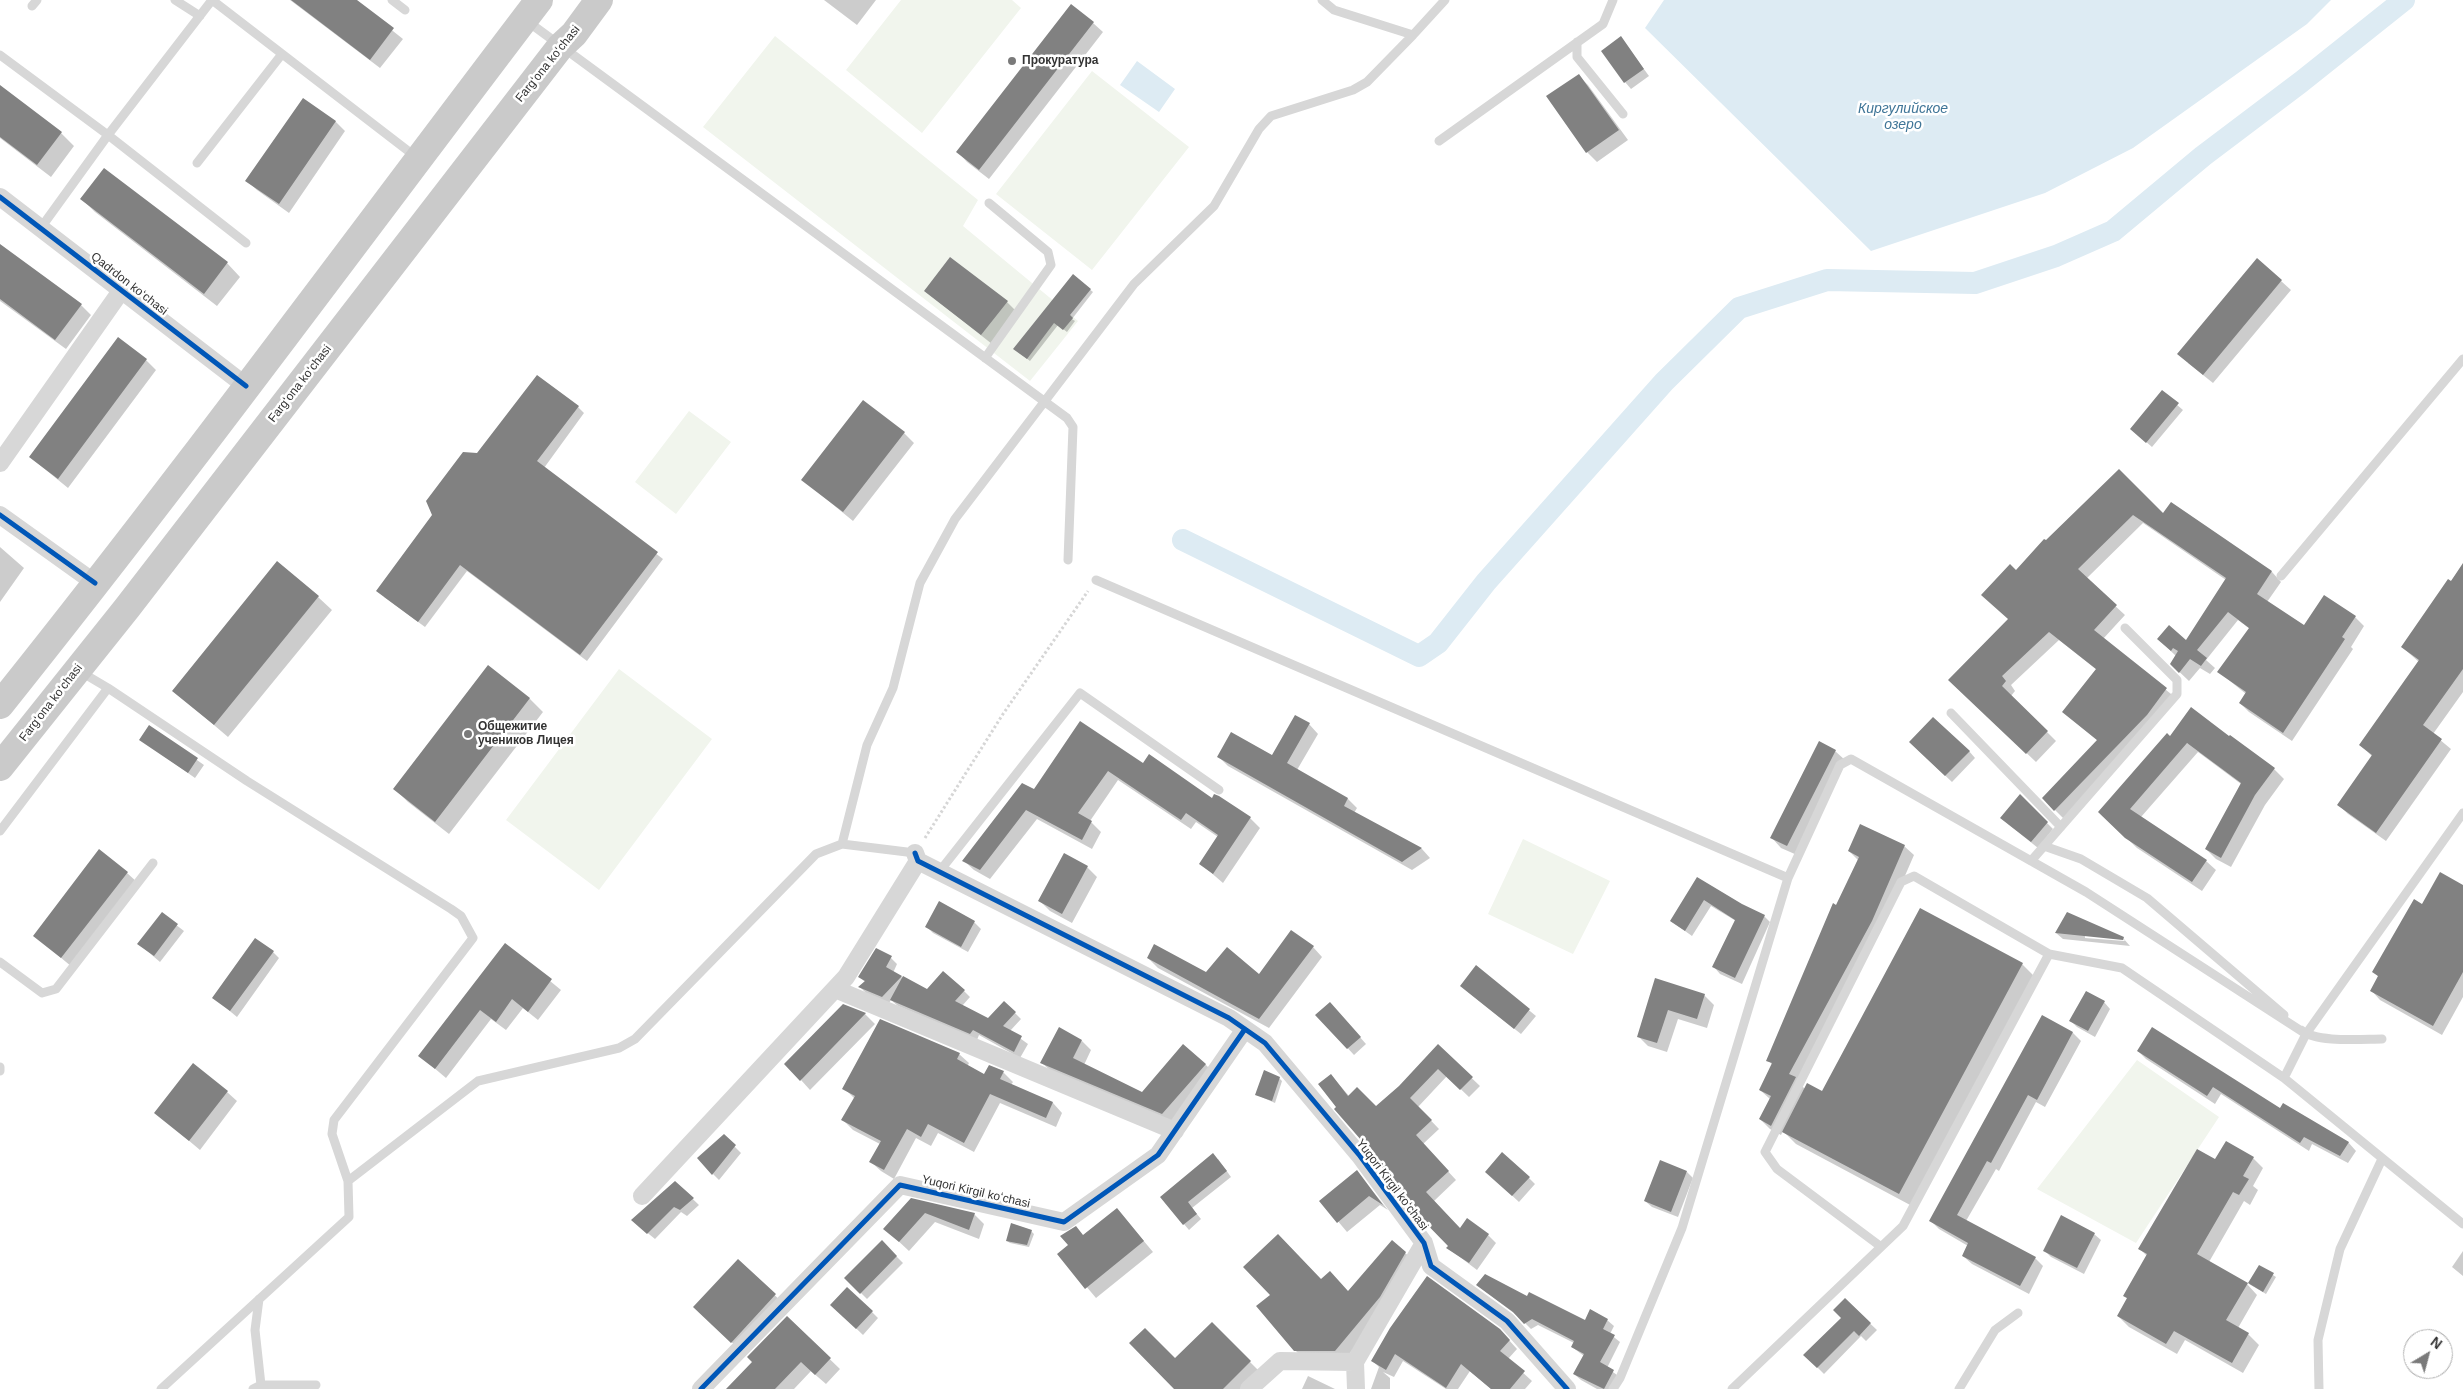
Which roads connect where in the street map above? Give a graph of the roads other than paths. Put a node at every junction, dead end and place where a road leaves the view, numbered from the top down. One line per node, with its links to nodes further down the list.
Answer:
1 (175, 0): 10 (lane)
2 (212, 0): 10 (lane); 14 (lane)
3 (392, 0): 8 (lane)
4 (599, 0): 13 (main road, Fargʻona koʻchasi)
5 (1322, 0): 11 (lane)
6 (1445, 0): 11 (lane)
7 (1613, 0): 12 (lane)
8 (405, 10)
9 (532, 10): 13 (lane); 19 (main road)
10 (200, 16): 17 (lane)
11 (1413, 35): 29 (lane)
12 (1576, 42): 16 (lane); 18 (lane)
13 (560, 47): 26 (lane); 37 (main road, Fargʻona koʻchasi)
14 (282, 54): 19 (lane); 20 (lane)
15 (0, 55): 17 (lane)
16 (1623, 114)
17 (108, 135): 23 (lane); 24 (lane)
18 (1439, 142)
19 (418, 158): 28 (main road)
20 (197, 163)
21 (0, 197): 23 (street, Qadrdon koʻchasi)
22 (989, 203): 26 (lane)
23 (40, 229): 25 (street, Qadrdon koʻchasi)
24 (246, 244)
25 (122, 291): 28 (street, Qadrdon koʻchasi); 30 (street)
26 (985, 358): 29 (lane)
27 (2463, 359): 33 (lane)
28 (246, 386): 35 (main road)
29 (1043, 401): 32 (lane); 46 (lane)
30 (0, 463)
31 (0, 515): 35 (street)
32 (1068, 560)
33 (2281, 576)
34 (1096, 580): 52 (lane)
35 (95, 583): 39 (main road)
36 (2125, 628): 44 (lane)
37 (76, 670): 38 (lane); 41 (main road, Fargʻona koʻchasi)
38 (108, 688): 45 (lane); 64 (lane)
39 (0, 705)
40 (1951, 713): 44 (lane)
41 (0, 767)
42 (1219, 790): 51 (lane)
43 (2463, 814): 57 (lane)
44 (2061, 827): 47 (lane)
45 (0, 831)
46 (842, 844): 48 (lane); 64 (lane)
47 (2044, 846): 49 (lane); 57 (lane)
48 (917, 857): 51 (street, Yuqori Kirgil koʻchasi); 55 (street)
49 (2031, 861): 52 (lane); 57 (lane)
50 (153, 863): 54 (lane)
51 (939, 872): 56 (street, Yuqori Kirgil koʻchasi)
52 (1788, 878): 79 (lane)
53 (2049, 954): 61 (lane); 68 (lane); 68 (lane)
54 (0, 962)
55 (836, 989): 62 (street); 65 (street)
56 (1245, 1029): 62 (street, Yuqori Kirgil koʻchasi); 67 (street, Yuqori Kirgil koʻchasi)
57 (2306, 1034): 58 (lane); 61 (lane)
58 (2382, 1039)
59 (0, 1068): 60 (lane)
60 (0, 1072)
61 (2284, 1078): 63 (lane)
62 (1175, 1131): 75 (street, Yuqori Kirgil koʻchasi)
63 (2382, 1159): 66 (lane); 82 (lane)
64 (348, 1181): 69 (lane)
65 (642, 1196)
66 (2463, 1224)
67 (1424, 1243): 71 (street); 78 (street, Yuqori Kirgil koʻchasi)
68 (1880, 1246): 80 (lane)
69 (259, 1299): 73 (lane); 74 (lane)
70 (2018, 1313): 81 (lane)
71 (1355, 1362): 76 (street); 77 (street)
72 (316, 1385): 73 (lane)
73 (257, 1387)
74 (161, 1389)
75 (701, 1389)
76 (1249, 1389)
77 (1356, 1389)
78 (1567, 1389)
79 (1613, 1389)
80 (1732, 1389)
81 (1958, 1389)
82 (2319, 1389)

